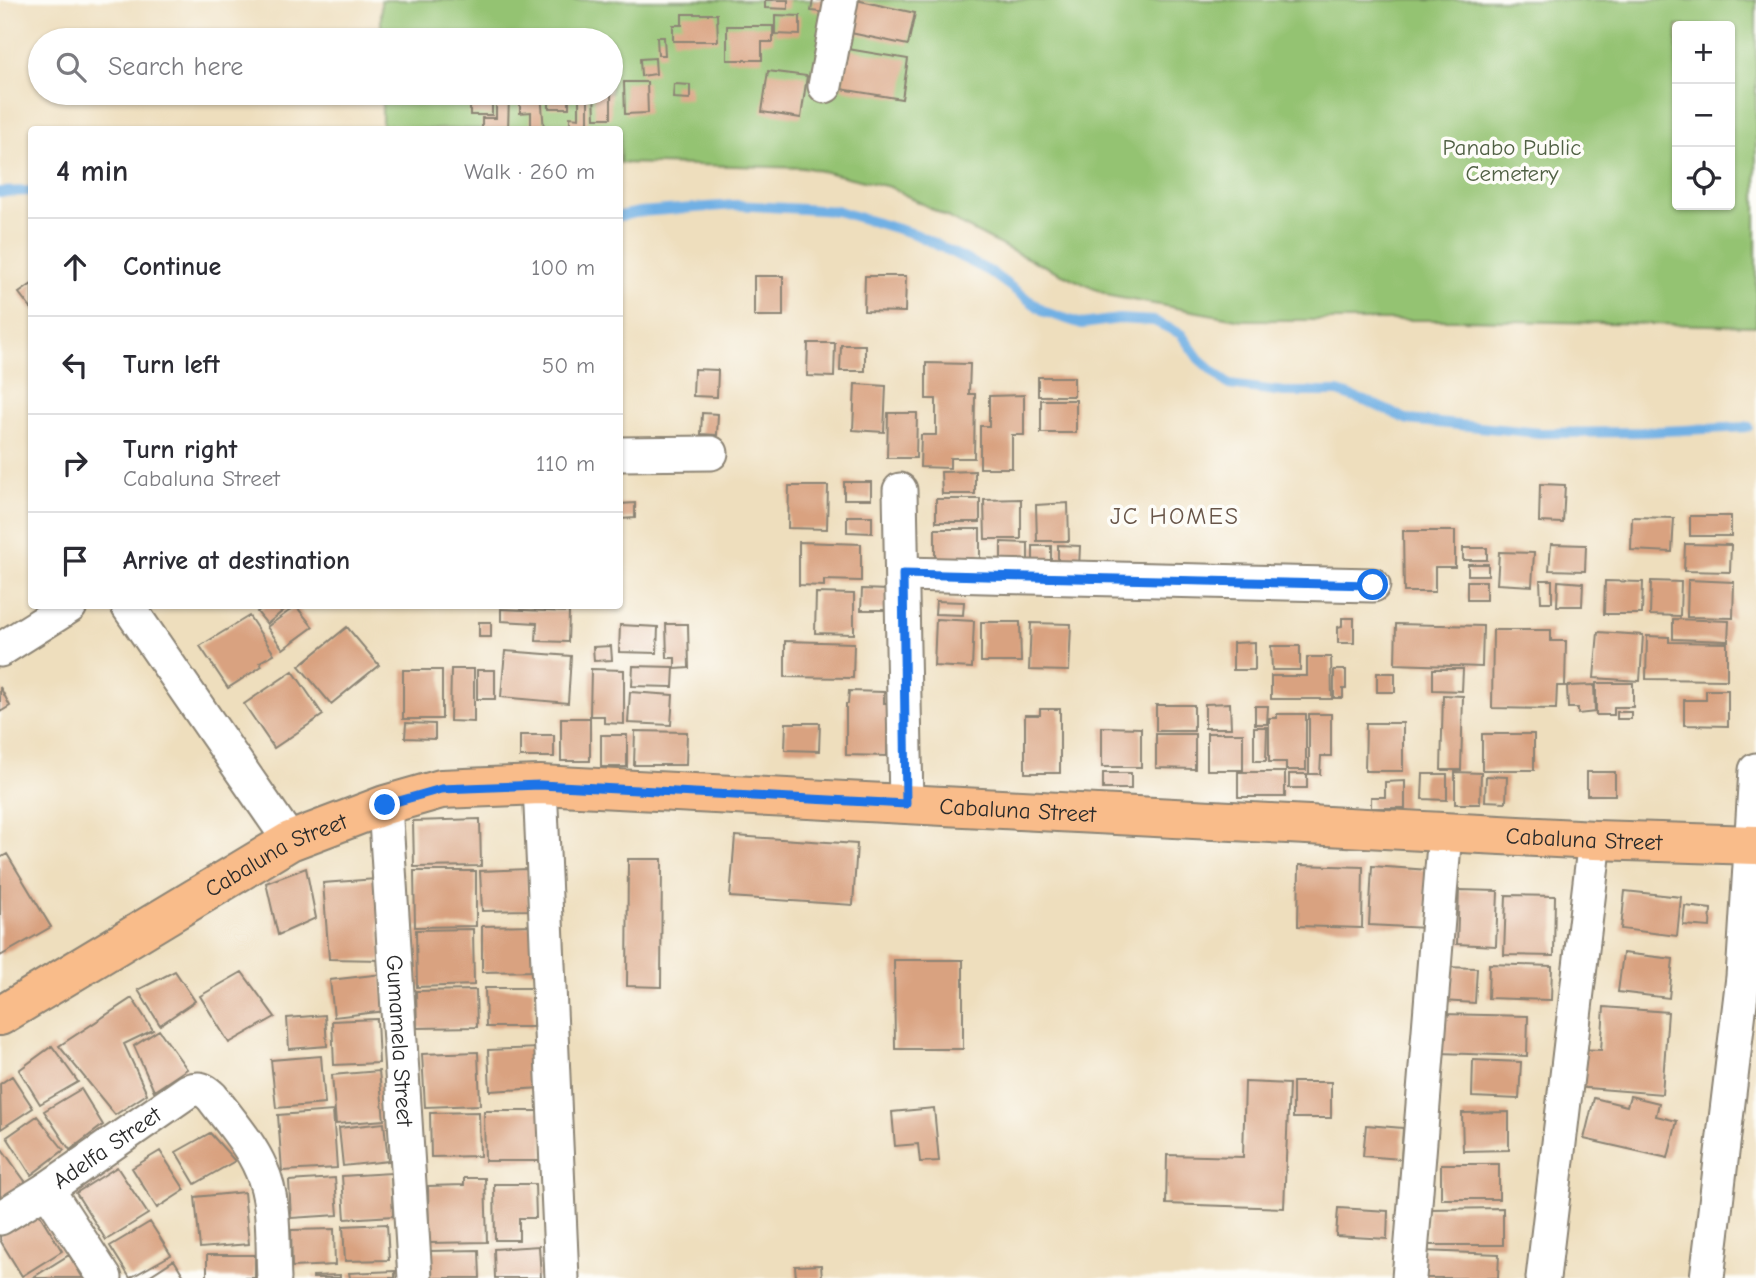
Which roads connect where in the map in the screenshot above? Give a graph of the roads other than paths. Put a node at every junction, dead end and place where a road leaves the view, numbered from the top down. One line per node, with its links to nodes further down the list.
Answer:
1 (841, 0): 2 (street)
2 (825, 86)
3 (711, 453): 4 (street)
4 (623, 454)
5 (900, 490): 6 (street)
6 (903, 574): 7 (street); 13 (street)
7 (1373, 585)
8 (65, 609): 10 (street)
9 (130, 609): 17 (street)
10 (0, 650)
11 (1756, 769): 18 (street)
12 (540, 785): 13 (main road, Cabaluna Street); 14 (main road, Cabaluna Street); 25 (street)
13 (906, 804): 15 (main road, Cabaluna Street)
14 (385, 805): 17 (main road, Cabaluna Street); 24 (street, Gumamela Street)
15 (1445, 832): 16 (main road, Cabaluna Street); 26 (street)
16 (1595, 840): 18 (main road, Cabaluna Street); 27 (street)
17 (290, 841): 19 (main road, Cabaluna Street)
18 (1754, 844): 28 (street)
19 (0, 1016)
20 (47, 1189): 21 (street, Adelfa Street); 22 (street); 23 (street, Adelfa Street)
21 (0, 1218)
22 (105, 1278)
23 (274, 1278)
24 (415, 1278)
25 (562, 1278)
26 (1409, 1278)
27 (1543, 1278)
28 (1707, 1278)

